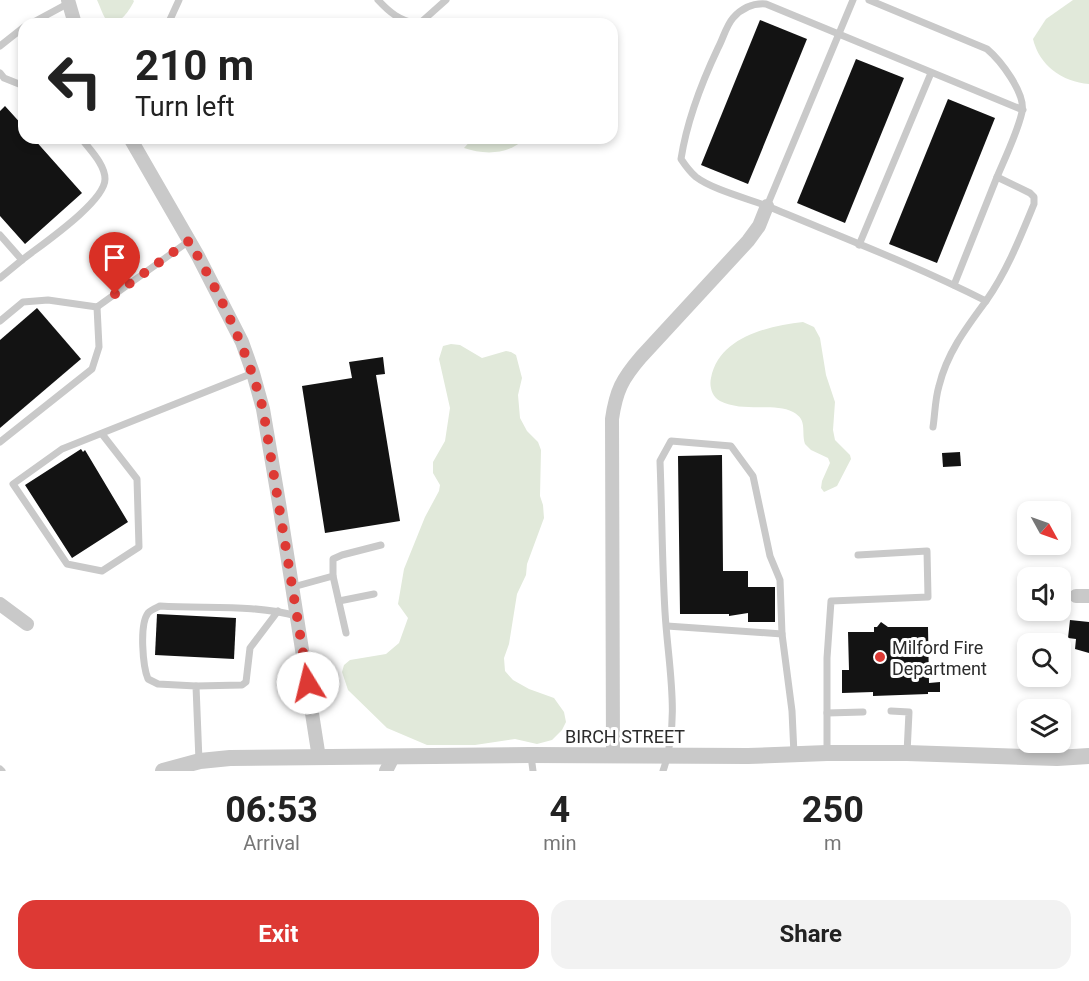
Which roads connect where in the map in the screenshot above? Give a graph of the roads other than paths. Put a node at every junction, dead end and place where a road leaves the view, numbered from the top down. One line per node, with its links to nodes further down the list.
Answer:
1 (179, 0): 9 (lane)
2 (378, 0): 10 (lane)
3 (446, 0): 11 (lane)
4 (853, 0): 13 (lane)
5 (869, 0): 18 (lane)
6 (68, 2): 7 (lane); 8 (street)
7 (40, 18)
8 (73, 18)
9 (171, 18)
10 (397, 18)
11 (425, 18)
12 (18, 32): 14 (lane)
13 (837, 35): 16 (lane); 22 (lane); 22 (lane)
14 (0, 46)
15 (0, 73): 17 (lane)
16 (931, 73): 18 (lane); 25 (lane)
17 (18, 84)
18 (1023, 110): 21 (lane)
19 (85, 144): 26 (lane)
20 (133, 144): 24 (street)
21 (997, 177): 28 (lane); 29 (lane)
22 (767, 206): 25 (lane); 56 (street)
23 (0, 235): 26 (lane)
24 (189, 241): 30 (lane); 32 (street)
25 (859, 245): 28 (lane)
26 (22, 260): 27 (lane)
27 (0, 278)
28 (954, 285): 29 (lane)
29 (986, 301): 33 (lane)
30 (97, 307): 31 (lane); 35 (lane)
31 (0, 321)
32 (253, 373): 34 (lane); 39 (street)
33 (933, 428)
34 (102, 434): 34 (lane)
35 (0, 442)
36 (381, 545): 38 (lane)
37 (858, 555): 52 (lane)
38 (333, 576): 39 (lane); 41 (lane)
39 (293, 587): 44 (street)
40 (374, 594): 41 (lane)
41 (339, 602): 47 (lane)
42 (0, 604): 45 (street)
43 (278, 610): 44 (lane); 49 (lane); 49 (lane)
44 (297, 616): 58 (street)
45 (27, 624)
46 (667, 626): 48 (lane); 48 (lane); 61 (lane)
47 (346, 633)
48 (782, 634): 55 (lane)
49 (196, 686): 59 (lane)
50 (891, 711): 54 (lane)
51 (863, 712): 52 (lane)
52 (827, 713): 53 (lane)
53 (828, 753): 54 (street, BIRCH STREET); 55 (street, BIRCH STREET)
54 (907, 753): 57 (street, BIRCH STREET)
55 (794, 754): 61 (street, BIRCH STREET)
56 (613, 755): 60 (street, BIRCH STREET); 61 (street, BIRCH STREET)
57 (1089, 756)
58 (319, 758): 59 (street, BIRCH STREET); 62 (street, BIRCH STREET)
59 (199, 761): 63 (street, BIRCH STREET)
60 (532, 763): 62 (street, BIRCH STREET)
61 (666, 763)
62 (390, 764)
63 (163, 771)

